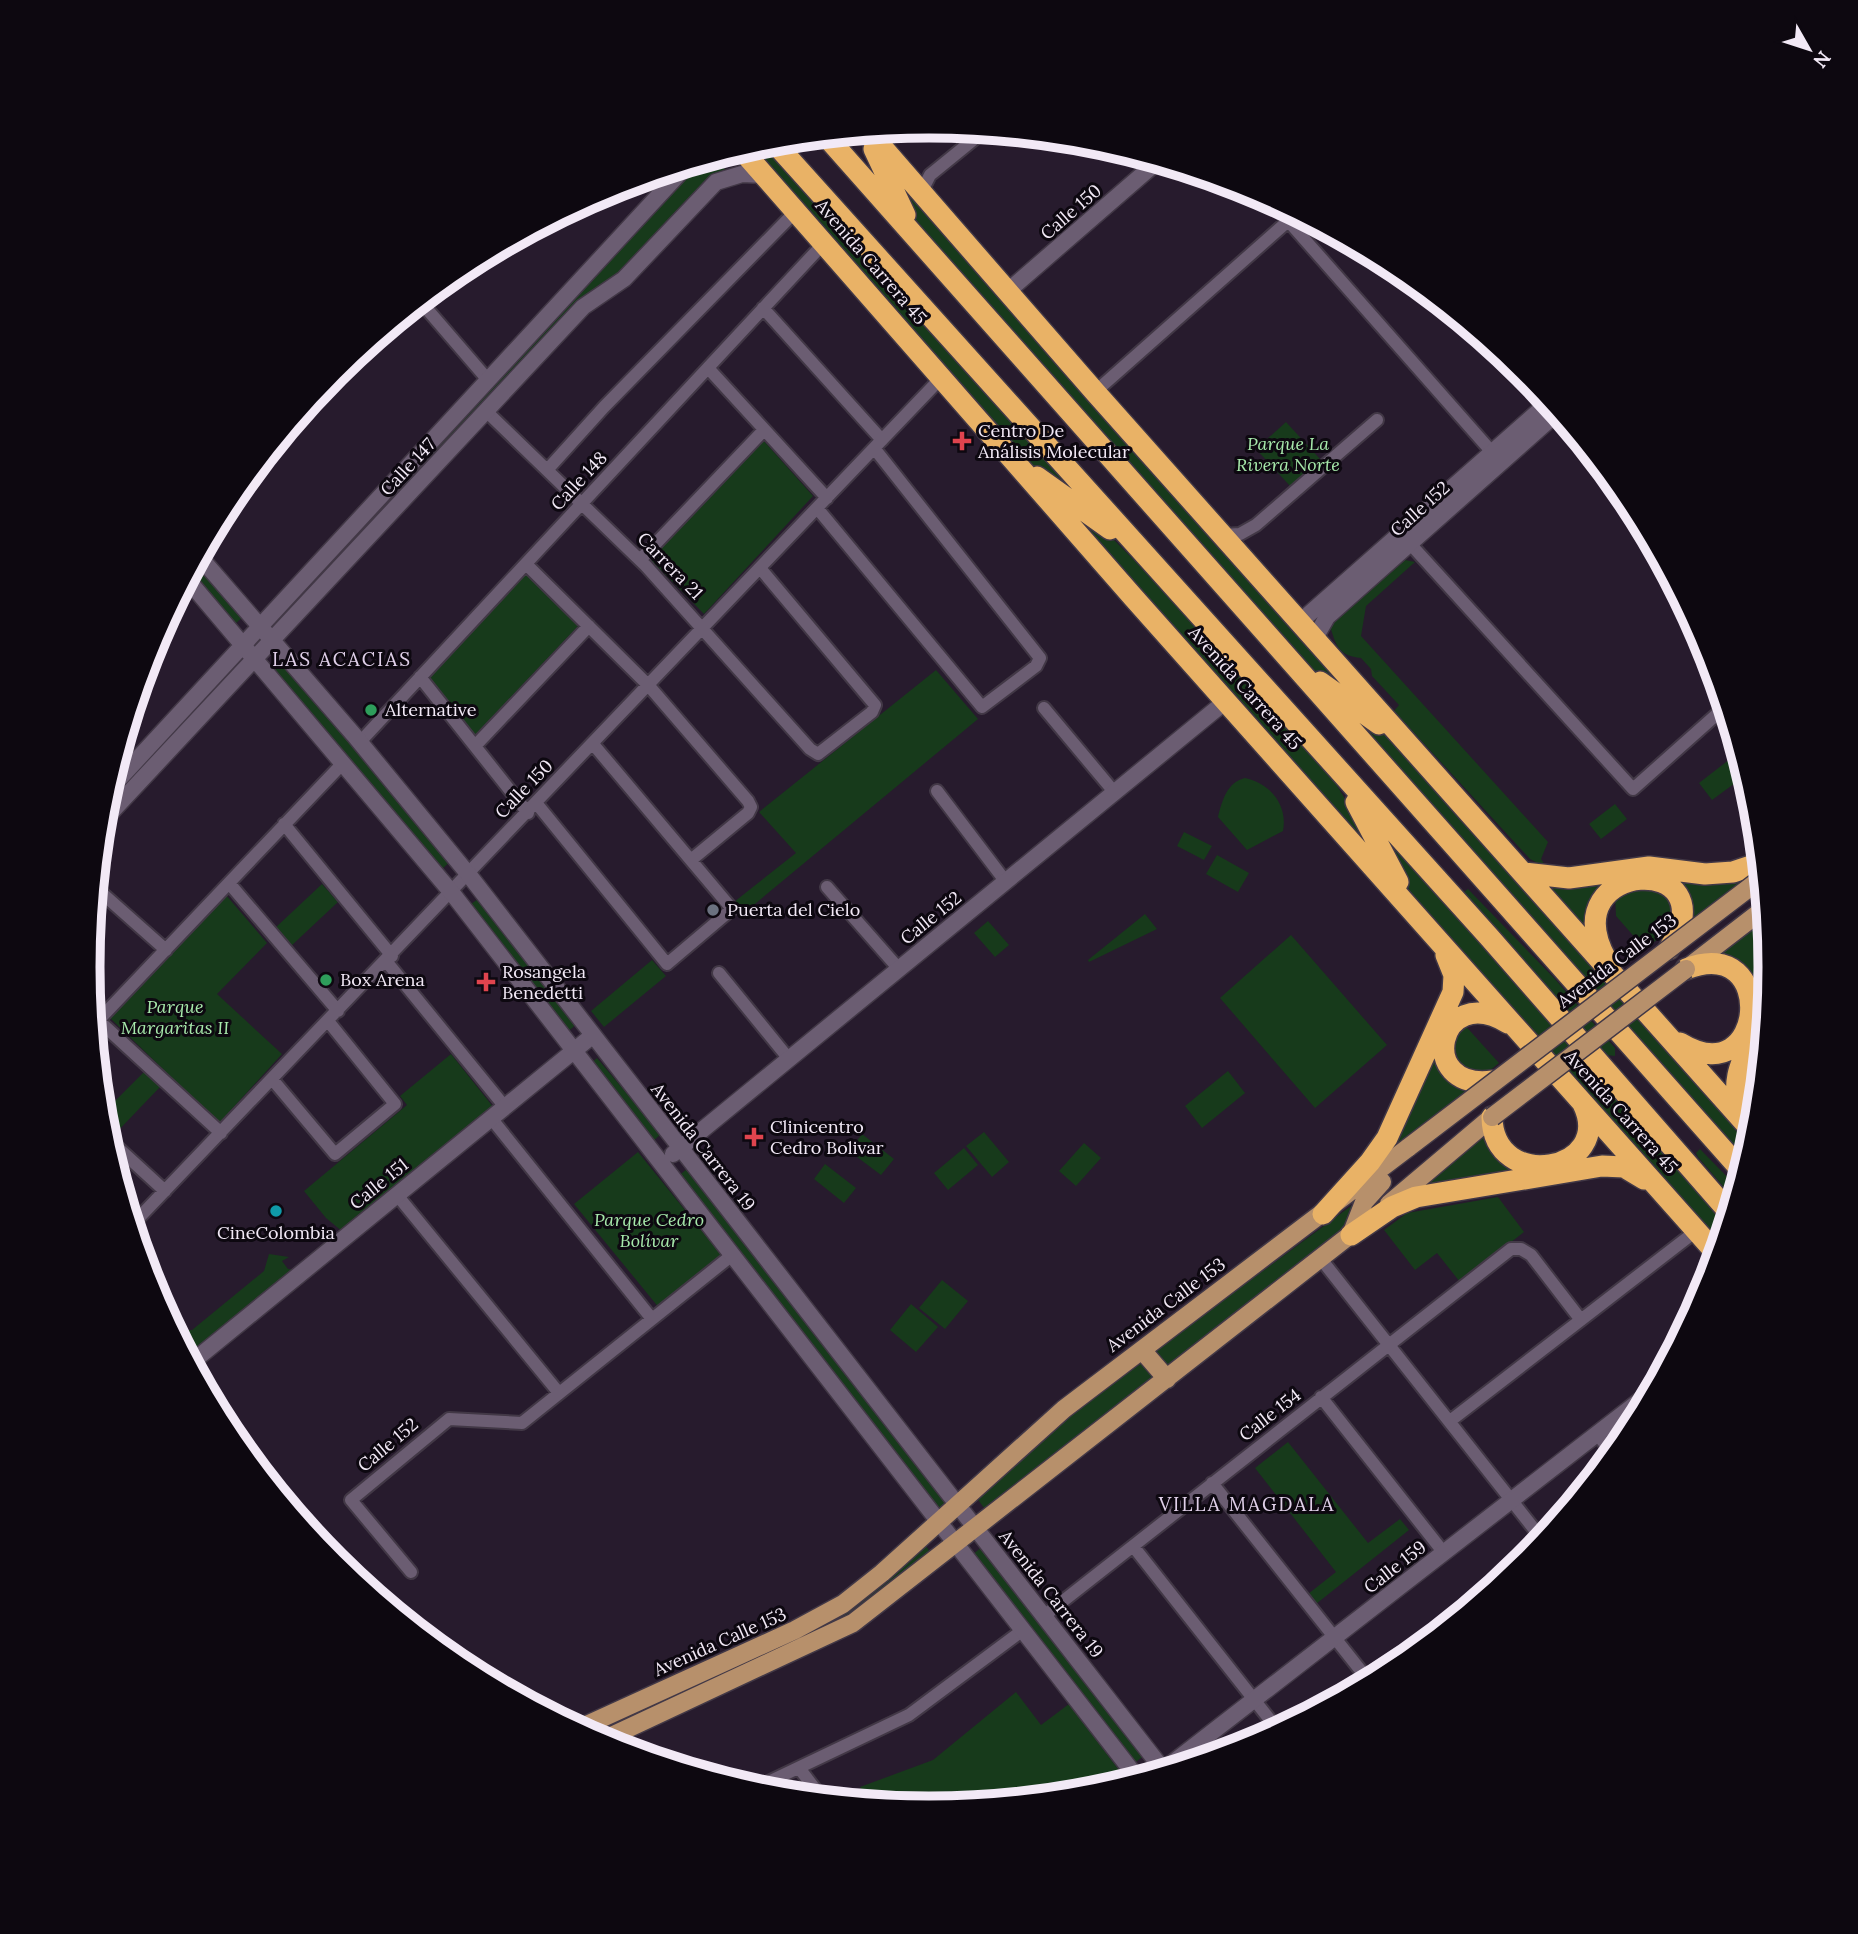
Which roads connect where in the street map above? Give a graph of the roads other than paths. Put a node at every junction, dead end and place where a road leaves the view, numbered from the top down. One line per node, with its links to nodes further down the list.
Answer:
1 (870, 140): 16 (highway)
2 (874, 140): 12 (highway)
3 (888, 140): 10 (street)
4 (973, 140): 10 (street)
5 (833, 144): 16 (highway)
6 (782, 152): 47 (highway, Avenida Carrera 45)
7 (749, 158): 9 (highway, Avenida Carrera 45)
8 (1151, 168): 18 (main road, Calle 150)
9 (764, 175): 13 (highway, Avenida Carrera 45); 26 (main road, Calle 147)
10 (930, 175): 12 (street)
11 (675, 178): 23 (main road, Calle 147)
12 (925, 196): 18 (highway)
13 (796, 211): 17 (highway, Avenida Carrera 45); 33 (street)
14 (1289, 220): 24 (street)
15 (1298, 224): 32 (street)
16 (918, 239): 56 (highway)
17 (824, 243): 20 (street, Calle 148); 22 (highway, Avenida Carrera 45)
18 (1008, 292): 24 (highway)
19 (426, 308): 23 (street)
20 (764, 309): 21 (street, Calle 148); 30 (street)
21 (708, 368): 29 (street); 35 (street, Calle 148)
22 (941, 378): 30 (street, Calle 150); 31 (highway, Avenida Carrera 45)
23 (488, 380): 40 (main road, Calle 147)
24 (1095, 392): 38 (highway)
25 (1542, 409): 32 (main road, Calle 152)
26 (486, 411): 33 (street, Carrera 21); 41 (main road, Calle 147)
27 (1550, 418): 32 (main road, Calle 152)
28 (1377, 420): 37 (street)
29 (764, 430): 34 (street); 42 (street)
30 (878, 444): 34 (street, Calle 150); 36 (street)
31 (1010, 457): 47 (highway); 60 (highway, Avenida Carrera 45)
32 (1497, 457): 39 (main road, Calle 152)
33 (548, 469): 35 (street, Carrera 21)
34 (827, 498): 36 (street, Calle 150)
35 (583, 503): 42 (street, Carrera 21); 45 (street, Calle 148)
36 (817, 508): 46 (street, Calle 150)
37 (1256, 525): 38 (street); 43 (street)
38 (1223, 535): 43 (highway)
39 (1406, 538): 49 (main road, Calle 152); 53 (main road, Calle 152); 62 (street)
40 (338, 543): 41 (main road); 51 (main road, Calle 147)
41 (351, 556): 54 (main road, Calle 147)
42 (640, 559): 52 (street, Carrera 21)
43 (1245, 561): 49 (highway)
44 (205, 563): 51 (main road, Avenida Carrera 19)
45 (526, 564): 50 (street); 58 (street, Calle 148)
46 (760, 568): 52 (street, Calle 150); 52 (street, Carrera 21)
47 (1160, 570): 68 (highway, Avenida Carrera 45)
48 (193, 586): 55 (main road)
49 (1300, 621): 53 (highway)
50 (589, 626): 59 (street); 65 (street)
51 (261, 627): 54 (main road, Avenida Carrera 19); 55 (main road, Calle 147)
52 (704, 628): 59 (street, Calle 150)
53 (1315, 638): 66 (highway)
54 (272, 640): 57 (main road, Calle 147); 63 (main road, Avenida Carrera 19)
55 (244, 645): 57 (main road); 69 (main road, Calle 147)
56 (1287, 657): 66 (highway); 118 (highway)
57 (256, 658): 67 (main road); 72 (main road, Calle 147)
58 (420, 677): 63 (street, Calle 148); 65 (street)
59 (649, 685): 64 (street, Calle 150); 75 (street)
60 (1226, 701): 71 (main road, Calle 152); 86 (highway, Avenida Carrera 45)
61 (1044, 708): 71 (street)
62 (1718, 713)
63 (360, 742): 77 (main road, Avenida Carrera 19)
64 (593, 744): 73 (street, Calle 150); 75 (street)
65 (475, 746): 73 (street)
66 (1412, 748): 76 (highway)
67 (343, 763): 74 (street); 84 (main road)
68 (1341, 772): 86 (highway); 123 (highway, Avenida Carrera 45)
69 (123, 775)
70 (937, 791): 79 (street)
71 (1115, 793): 79 (main road, Calle 152)
72 (116, 808)
73 (533, 808): 75 (street); 77 (street, Calle 150)
74 (284, 824): 80 (street); 91 (street)
75 (691, 860)
76 (1524, 873): 78 (highway); 95 (highway)
77 (469, 875): 84 (street, Calle 150); 103 (main road, Avenida Carrera 19)
78 (1753, 875)
79 (1006, 882): 93 (main road, Calle 152)
80 (229, 883): 90 (street); 96 (street)
81 (1753, 883): 89 (main road, Avenida Calle 153, bridge)
82 (1753, 883): 117 (main road, Avenida Calle 153)
83 (827, 887): 93 (street)
84 (452, 893): 91 (street, Calle 150); 104 (main road)
85 (104, 895): 90 (street)
86 (1412, 909): 88 (highway, Avenida Carrera 45)
87 (1756, 915): 92 (main road, Avenida Calle 153)
88 (1442, 943): 100 (highway, Avenida Carrera 45); 124 (highway)
89 (1669, 949): 95 (highway); 107 (main road, Avenida Calle 153, bridge)
90 (166, 950): 97 (street)
91 (389, 958): 96 (street, Calle 150); 109 (street)
92 (1686, 969): 101 (highway); 111 (main road, Avenida Calle 153, bridge)
93 (899, 970): 105 (main road, Calle 152)
94 (719, 973): 105 (street)
95 (1616, 976): 101 (highway)
96 (338, 1011): 98 (street, Calle 150)
97 (102, 1017)
98 (328, 1021): 106 (street, Calle 150); 106 (street)
99 (103, 1029): 114 (street)
100 (1517, 1029): 107 (highway); 108 (highway, Avenida Carrera 45)
101 (1668, 1033): 113 (highway)
102 (1755, 1033): 110 (highway)
103 (592, 1036): 104 (main road, Calle 151); 115 (main road, Avenida Carrera 19)
104 (572, 1052): 109 (main road, Calle 151); 119 (main road)
105 (789, 1059): 115 (main road, Calle 152)
106 (272, 1079): 114 (street, Calle 150)
107 (1493, 1081): 117 (main road, Avenida Calle 153, bridge)
108 (1581, 1102): 111 (highway); 121 (highway, Avenida Carrera 45)
109 (505, 1107): 112 (main road, Calle 151)
110 (1744, 1114)
111 (1492, 1117): 127 (main road, Avenida Calle 153)
112 (491, 1118): 122 (main road, Calle 151); 131 (street)
113 (1744, 1120)
114 (221, 1133): 120 (street, Calle 150)
115 (680, 1149): 119 (main road, Calle 152); 145 (main road, Avenida Carrera 19)
116 (121, 1151): 120 (street)
117 (1412, 1151): 124 (main road, Avenida Calle 153); 127 (main road, Avenida Calle 153)
118 (1734, 1162)
119 (660, 1165): 129 (main road)
120 (165, 1191): 125 (street, Calle 150)
121 (1664, 1194): 126 (highway, Avenida Carrera 45); 127 (highway)
122 (397, 1195): 135 (main road, Calle 151); 137 (street)
123 (1723, 1205)
124 (1323, 1214): 134 (main road, Avenida Calle 153)
125 (139, 1218)
126 (1696, 1231): 128 (highway, Avenida Carrera 45); 132 (street)
127 (1351, 1235): 130 (main road, Avenida Calle 153)
128 (1710, 1246)
129 (731, 1256): 131 (street); 146 (main road)
130 (1321, 1259): 133 (street); 136 (main road, Avenida Calle 153)
131 (652, 1319): 137 (street)
132 (1581, 1320): 133 (street, Calle 154); 140 (street)
133 (1389, 1343): 138 (street, Calle 154); 140 (street)
134 (1142, 1350): 136 (main road); 145 (main road, Avenida Calle 153)
135 (198, 1358)
136 (1167, 1379): 147 (main road, Avenida Calle 153)
137 (559, 1393): 152 (street, Calle 152)
138 (1321, 1397): 143 (street, Calle 154); 151 (street)
139 (1631, 1408): 141 (main road, Calle 159)
140 (1450, 1421): 144 (street)
141 (1597, 1434): 142 (street); 144 (main road, Calle 159)
142 (1606, 1445)
143 (1212, 1483): 150 (street, Calle 154); 155 (street)
144 (1513, 1499): 148 (street); 151 (main road, Calle 159)
145 (957, 1506): 146 (main road, Avenida Calle 153); 147 (main road, Avenida Carrera 19)
146 (939, 1522): 149 (main road); 159 (main road, Avenida Calle 153)
147 (975, 1529): 149 (main road, Avenida Calle 153); 153 (main road, Avenida Carrera 19)
148 (1536, 1531)
149 (956, 1544): 154 (main road); 160 (main road, Avenida Calle 153)
150 (1133, 1546): 153 (street, Calle 154); 157 (street)
151 (1444, 1553): 155 (main road, Calle 159)
152 (411, 1572)
153 (1044, 1616): 162 (main road, Avenida Carrera 19)
154 (1023, 1630): 163 (street); 164 (main road)
155 (1334, 1638): 156 (street); 157 (main road, Calle 159)
156 (1363, 1673)
157 (1255, 1700): 158 (street); 161 (main road, Calle 159)
158 (1272, 1722)
159 (590, 1723)
160 (615, 1734)
161 (1182, 1756)
162 (1158, 1764)
163 (799, 1768): 165 (street); 166 (street)
164 (1132, 1771)
165 (772, 1781)
166 (814, 1788)

